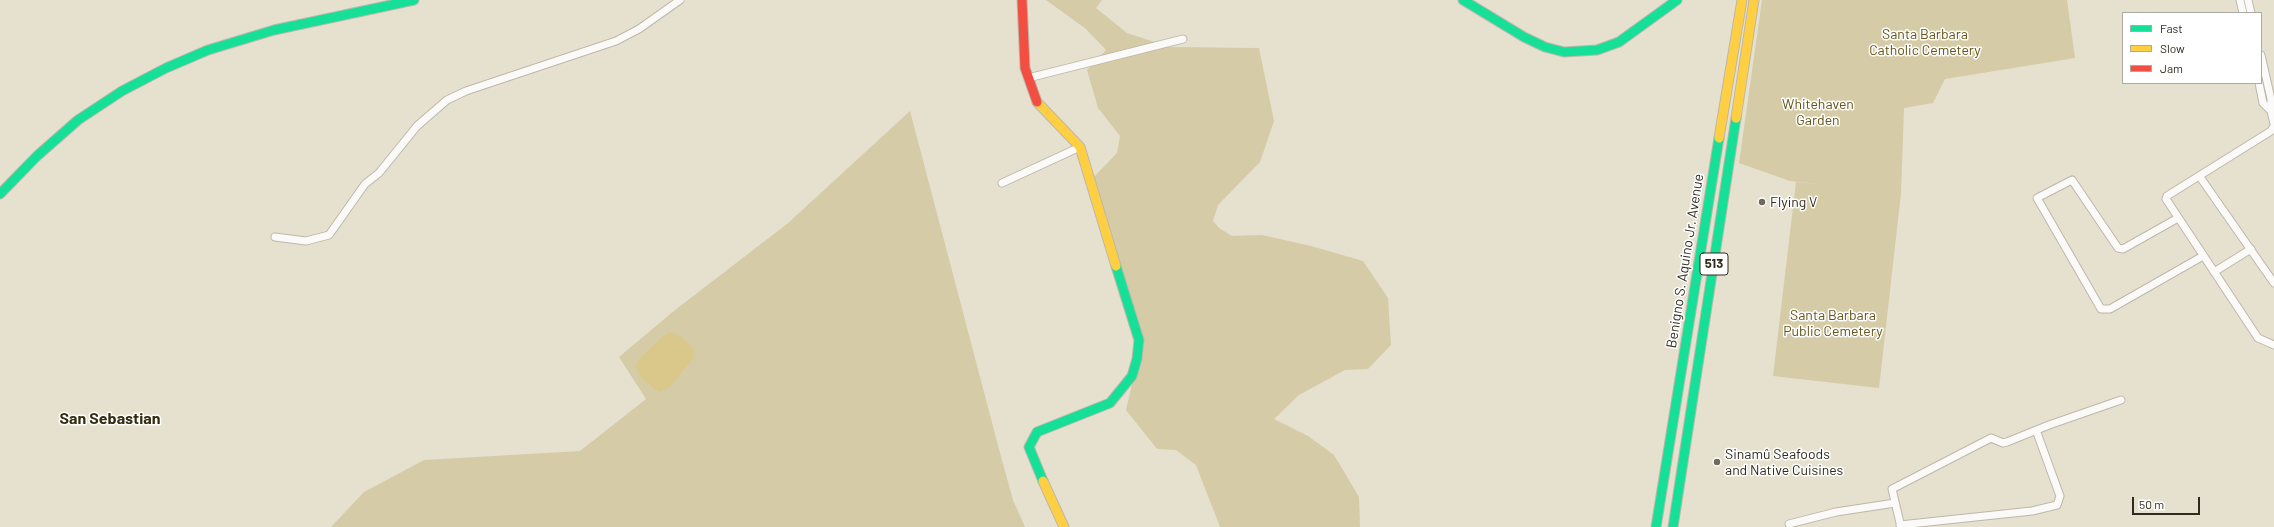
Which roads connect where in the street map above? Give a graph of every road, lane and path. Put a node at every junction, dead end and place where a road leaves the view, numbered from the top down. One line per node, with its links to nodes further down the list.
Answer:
1 (414, 0): 23 (main road)
2 (680, 0): 25 (street)
3 (1022, 0): 14 (main road)
4 (1463, 0): 5 (main road)
5 (1677, 0)
6 (1742, 0): 37 (main road, Benigno S. Aquino Jr. Avenue / 513)
7 (1754, 0): 38 (main road, Benigno S. Aquino Jr. Avenue / 513)
8 (2240, 0): 10 (street)
9 (2248, 0): 11 (street)
10 (2243, 12)
11 (2251, 12)
12 (1183, 39): 14 (street)
13 (2262, 59): 16 (street)
14 (1028, 78): 20 (main road)
15 (2259, 84): 17 (street)
16 (2273, 98): 17 (street); 18 (street)
17 (2263, 101): 18 (street)
18 (2271, 111): 19 (street)
19 (2274, 125): 21 (street)
20 (1080, 147): 22 (street); 36 (main road)
21 (2200, 177): 24 (street); 26 (street)
22 (1002, 183)
23 (0, 194)
24 (2178, 218): 27 (street); 27 (street)
25 (275, 237)
26 (2251, 249): 28 (street); 29 (street)
27 (2203, 256): 28 (street)
28 (2214, 272): 30 (street)
29 (2274, 283)
30 (2274, 345)
31 (2121, 400): 32 (street)
32 (2036, 430): 33 (street); 35 (street)
33 (1895, 503): 34 (street); 35 (street)
34 (1789, 524)
35 (1900, 526)
36 (1064, 527)
37 (1656, 527)
38 (1673, 527)

